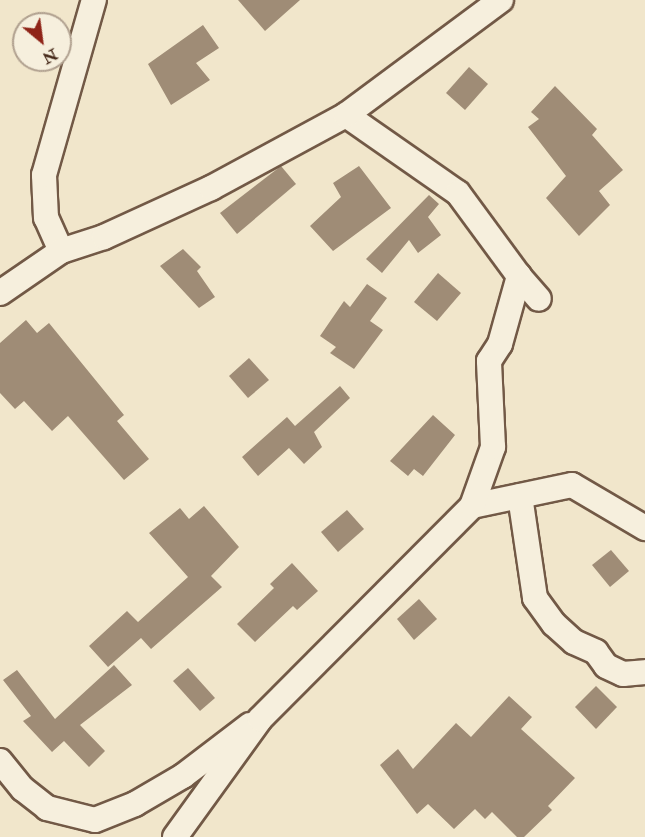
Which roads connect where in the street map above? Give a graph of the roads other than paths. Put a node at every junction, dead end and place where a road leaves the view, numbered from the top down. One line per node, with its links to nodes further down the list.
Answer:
1 (94, 0): 4 (street)
2 (501, 0): 3 (street)
3 (346, 115): 4 (street); 5 (street)
4 (61, 251): 6 (street)
5 (519, 276): 7 (street); 9 (street)
6 (0, 293)
7 (539, 299)
8 (520, 496): 9 (street); 10 (street); 11 (street)
9 (472, 506): 12 (street)
10 (645, 528)
11 (645, 672)
12 (260, 719): 13 (street); 14 (street)
13 (0, 761)
14 (176, 837)

